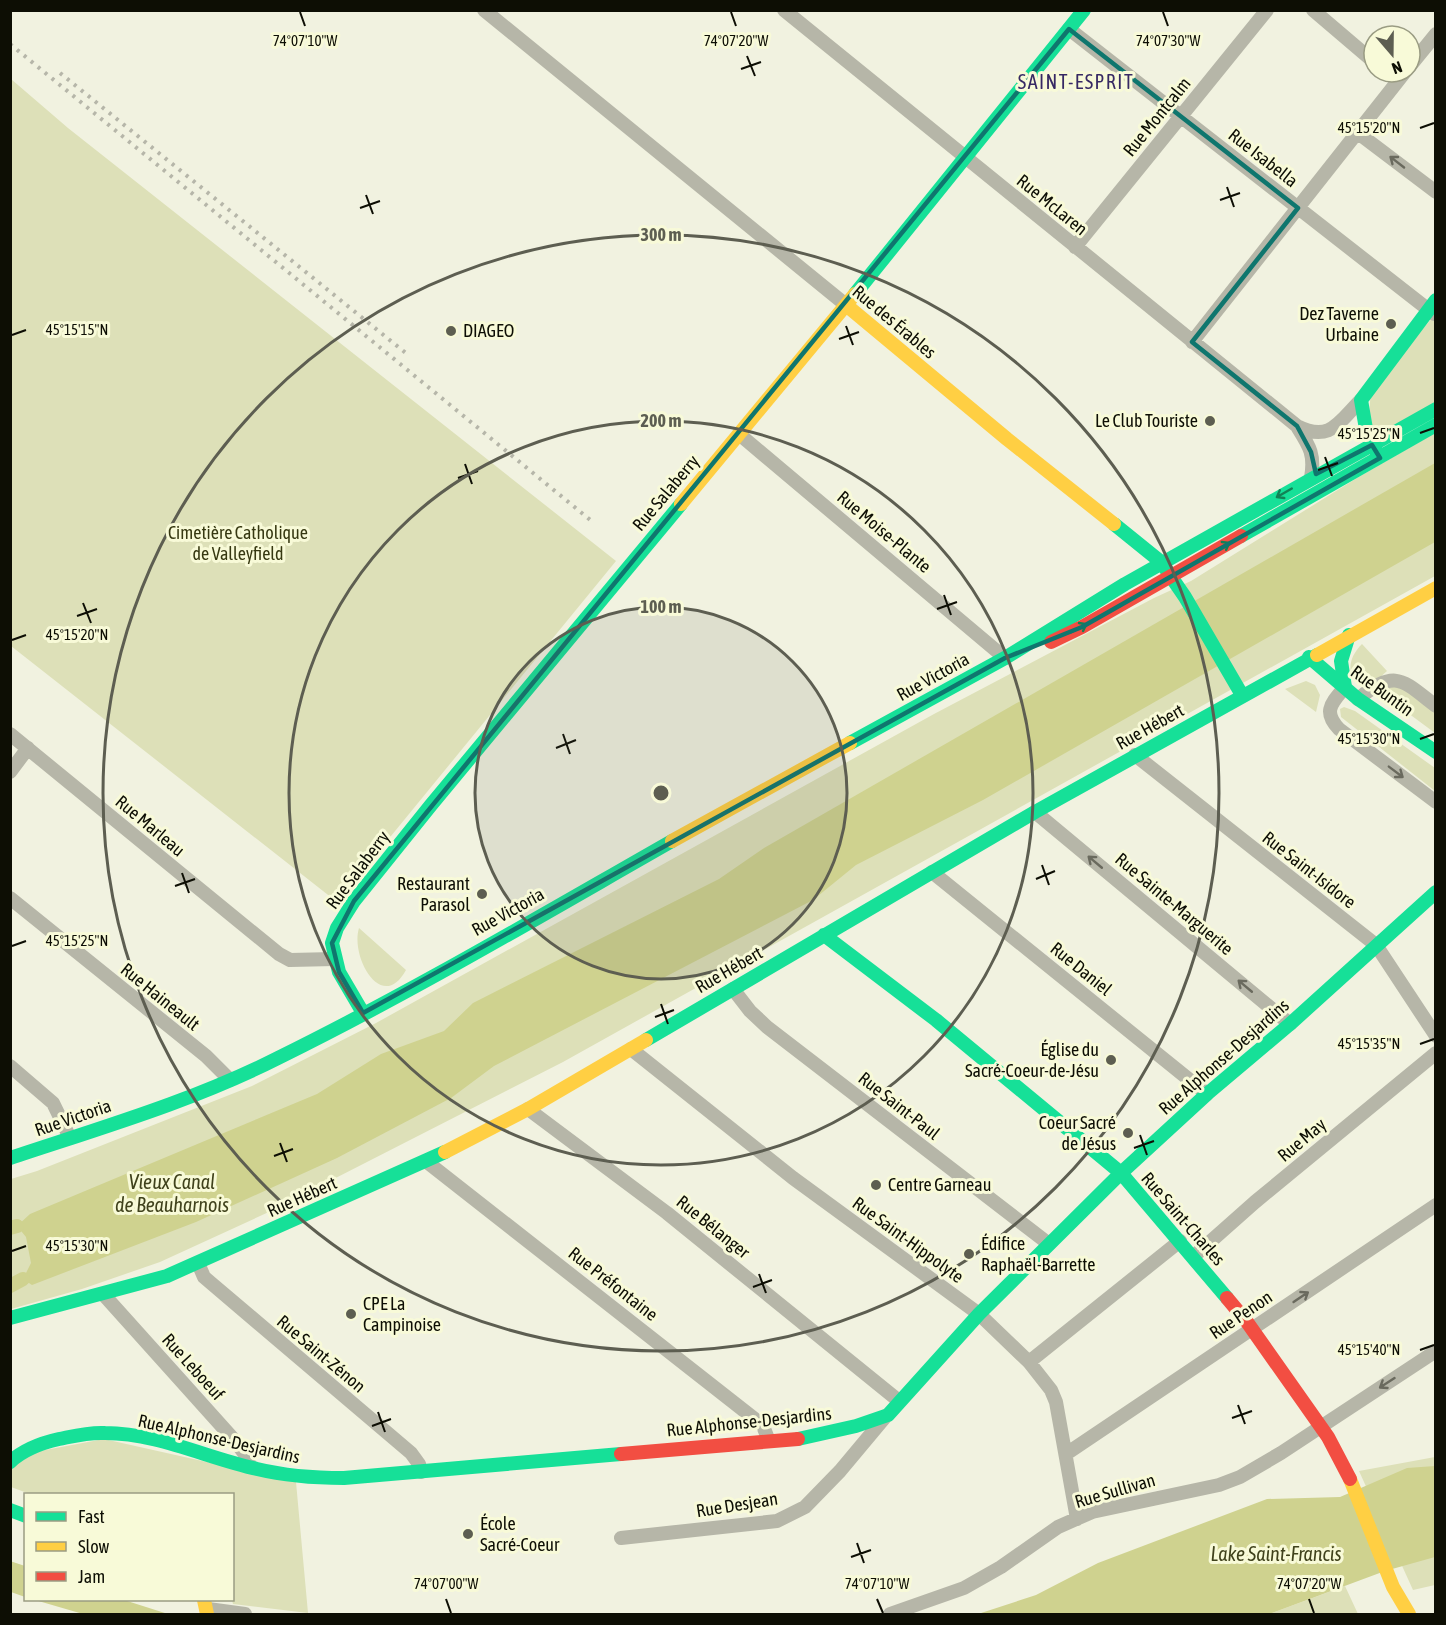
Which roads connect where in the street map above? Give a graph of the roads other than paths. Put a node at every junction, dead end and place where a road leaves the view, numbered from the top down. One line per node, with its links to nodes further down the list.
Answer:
1 (484, 10): 17 (street, Rue des Érables)
2 (784, 10): 13 (street, Rue McLaren)
3 (1084, 10): 6 (street, Rue Salaberry)
4 (1267, 10): 11 (street, Rue Montcalm)
5 (1313, 10): 9 (street)
6 (1069, 29): 11 (street, Rue Isabella); 13 (street, Rue Salaberry)
7 (1436, 34): 8 (street)
8 (1422, 51)
9 (1362, 52)
10 (1396, 84): 12 (street)
11 (1181, 117): 15 (street, Rue Isabella); 16 (street, Rue Montcalm)
12 (1358, 133): 14 (street, one-way to 12); 15 (street)
13 (966, 158): 16 (street, Rue McLaren); 17 (street, Rue Salaberry)
14 (1436, 192)
15 (1298, 208): 18 (street, Rue Isabella); 19 (street)
16 (1075, 247): 19 (street, Rue McLaren)
17 (846, 305): 24 (street, Rue Salaberry); 28 (street, Rue des Érables)
18 (1433, 308): 20 (street)
19 (1192, 342): 23 (street, Rue McLaren)
20 (1361, 400): 23 (street, Rue McLaren); 25 (street)
21 (1436, 409): 25 (street, Rue Victoria)
22 (1436, 425): 26 (street, Rue Victoria)
23 (1297, 426): 27 (street, Rue McLaren)
24 (739, 434): 33 (street, Rue Moise-Plante); 50 (street, Rue Salaberry)
25 (1372, 444): 26 (street); 27 (street, Rue Victoria)
26 (1380, 458): 29 (street, Rue Victoria, one-way to 26)
27 (1311, 478): 28 (street, Rue Victoria, one-way to 28)
28 (1161, 562): 29 (street, Rue des Érables); 33 (street, Rue Victoria)
29 (1171, 576): 33 (street, Rue Victoria, one-way to 29); 35 (street, Rue des Érables)
30 (1436, 588): 31 (street, Rue Hébert)
31 (1349, 635): 32 (street, Rue Hébert); 34 (street)
32 (1309, 657): 34 (street, Rue Buntin); 35 (street, Rue Hébert)
33 (1005, 658): 52 (street, Rue Victoria)
34 (1346, 687): 36 (street, Rue Buntin); 43 (street, one-way to 43)
35 (1242, 695): 41 (street, Rue Hébert)
36 (1359, 699): 37 (street); 40 (street, Rue Buntin)
37 (1436, 706)
38 (10, 734): 39 (street, Rue Marleau)
39 (28, 748): 42 (street); 50 (street, Rue Marleau)
40 (1436, 752)
41 (1135, 756): 44 (street, Rue Hébert); 49 (street, Rue Saint-Isidore)
42 (10, 772)
43 (1436, 802)
44 (1035, 812): 45 (street, Rue Hébert); 53 (street, Rue Sainte-Marguerite, one-way to 44)
45 (932, 872): 48 (street, Rue Hébert); 59 (street, Rue Daniel)
46 (1436, 892): 49 (street, Rue Alphonse-Desjardins)
47 (10, 898): 58 (street, Rue Haineault)
48 (824, 935): 51 (street, Rue Hébert); 64 (street, Rue Saint-Charles)
49 (1376, 945): 53 (street, Rue Alphonse-Desjardins); 54 (street, Rue Saint-Isidore)
50 (334, 959): 52 (street)
51 (733, 989): 55 (street, Rue Hébert); 67 (street, Rue Saint-Paul)
52 (363, 1013): 58 (street, Rue Victoria)
53 (1290, 1024): 59 (street, Rue Alphonse-Desjardins)
54 (1436, 1036)
55 (631, 1049): 60 (street, Rue Hébert); 71 (street, Rue Saint-Hippolyte)
56 (1436, 1053): 68 (street, Rue May)
57 (10, 1066): 61 (street)
58 (230, 1080): 61 (street, Rue Victoria)
59 (1207, 1094): 64 (street, Rue Alphonse-Desjardins)
60 (528, 1109): 63 (street, Rue Hébert); 76 (street, Rue Bélanger)
61 (70, 1138): 62 (street, Rue Victoria)
62 (10, 1158)
63 (427, 1162): 69 (street, Rue Hébert); 79 (street, Rue Préfontaine)
64 (1121, 1173): 66 (street, Rue Saint-Charles); 67 (street, Rue Alphonse-Desjardins)
65 (1436, 1205): 73 (street, Rue Penon, one-way to 65)
66 (1180, 1241): 68 (street, Rue Saint-Charles); 75 (street)
67 (1049, 1244): 71 (street, Rue Alphonse-Desjardins)
68 (1193, 1257): 73 (street, Rue Saint-Charles)
69 (198, 1263): 70 (street, Rue Hébert); 83 (street, Rue Saint-Zénon)
70 (104, 1295): 72 (street, Rue Hébert); 82 (street, Rue Leboeuf)
71 (979, 1314): 75 (street, Rue Saint-Hippolyte); 76 (street, Rue Alphonse-Desjardins)
72 (10, 1318)
73 (1252, 1330): 78 (street, Rue Saint-Charles); 80 (street, Rue Penon)
74 (1436, 1351): 78 (street, Rue Sullivan, one-way to 78)
75 (1029, 1362): 80 (street, Rue Saint-Hippolyte)
76 (899, 1401): 77 (street, Rue Alphonse-Desjardins)
77 (888, 1414): 79 (street, Rue Alphonse-Desjardins); 85 (street, Rue Desjean)
78 (1320, 1426): 84 (street, Rue Sullivan); 89 (street, Rue Saint-Charles)
79 (769, 1441): 83 (street, Rue Alphonse-Desjardins)
80 (1066, 1454): 84 (street, Rue Saint-Hippolyte)
81 (10, 1462): 82 (street, Rue Alphonse-Desjardins)
82 (249, 1467): 83 (street, Rue Alphonse-Desjardins)
83 (421, 1472)
84 (1077, 1519): 88 (street, Rue Sullivan)
85 (621, 1538)
86 (206, 1608): 87 (street)
87 (245, 1614)
88 (890, 1614)
89 (1408, 1614)

